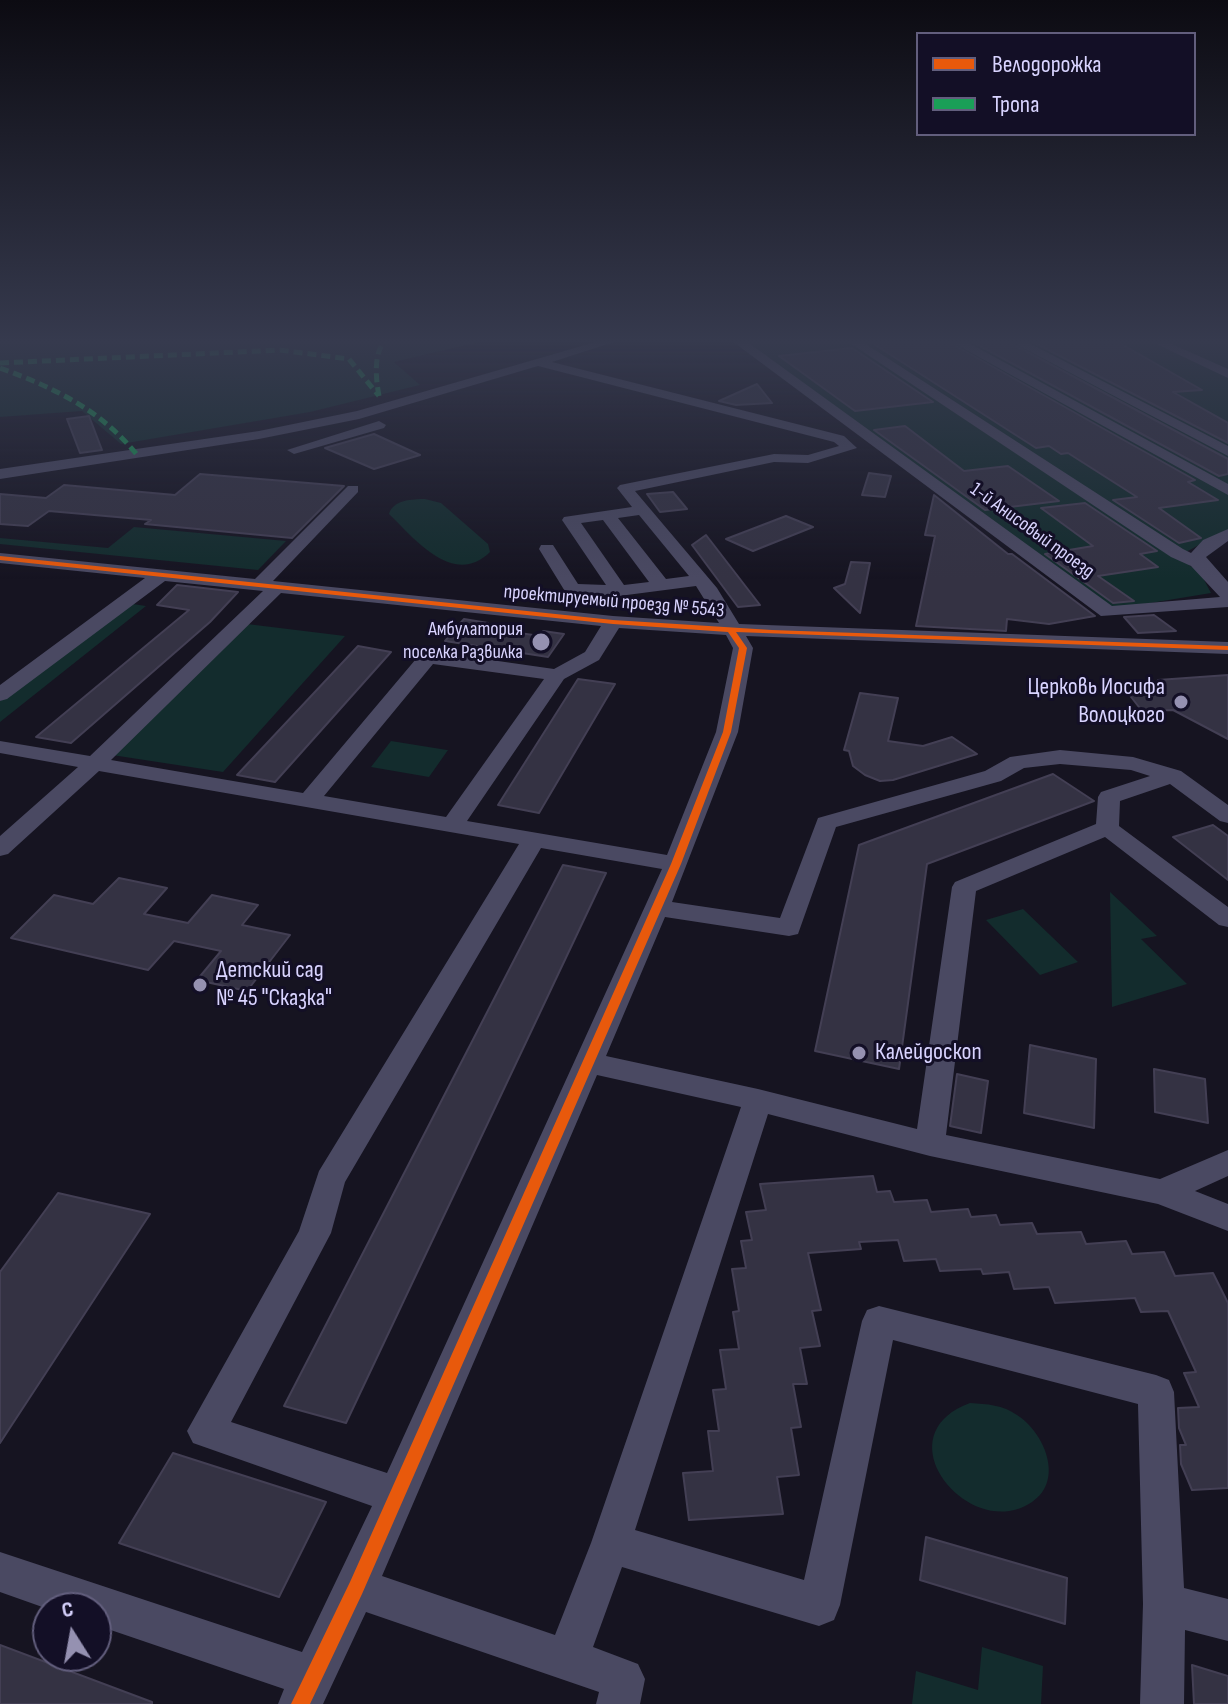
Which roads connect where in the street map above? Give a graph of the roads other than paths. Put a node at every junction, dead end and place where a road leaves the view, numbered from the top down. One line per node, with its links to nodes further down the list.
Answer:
1 (331, 421): 12 (street)
2 (767, 421): 15 (street)
3 (847, 421): 27 (street, 1-й Анисовый проезд)
4 (975, 421): 20 (street)
5 (1101, 421): 14 (street)
6 (1168, 421): 10 (street)
7 (388, 423): 8 (street)
8 (294, 450)
9 (67, 451): 11 (street)
10 (1228, 452)
11 (0, 460)
12 (0, 474)
13 (353, 489): 24 (street)
14 (1228, 490)
15 (643, 510): 16 (street); 22 (street)
16 (607, 515): 23 (street); 25 (street)
17 (1228, 534): 20 (street)
18 (547, 549): 25 (street)
19 (0, 558): 21 (street, проектируемый проезд № 5543)
20 (1197, 562): 26 (street)
21 (160, 576): 24 (street, проектируемый проезд № 5543); 32 (street)
22 (700, 580): 23 (street); 29 (street)
23 (661, 585): 25 (street)
24 (267, 587): 28 (street, проектируемый проезд № 5543); 34 (street)
25 (619, 591)
26 (1228, 596)
27 (1228, 602)
28 (613, 622): 29 (street, проектируемый проезд № 5543); 31 (street)
29 (730, 629): 30 (street, проектируемый проезд № 5543); 42 (street)
30 (1228, 648)
31 (557, 675): 36 (street); 38 (street)
32 (0, 695)
33 (0, 747): 34 (street)
34 (95, 763): 36 (street); 41 (street)
35 (1173, 776): 37 (street); 39 (street); 43 (street)
36 (309, 800): 38 (street)
37 (1228, 816)
38 (452, 825): 40 (street)
39 (1107, 828): 44 (street); 47 (street)
40 (534, 839): 42 (street); 51 (street)
41 (0, 849)
42 (676, 864): 43 (street)
43 (655, 907): 45 (street)
44 (1228, 919)
45 (586, 1062): 46 (street); 51 (street)
46 (758, 1100): 47 (street); 52 (street)
47 (930, 1144): 49 (street)
48 (1228, 1162): 49 (street)
49 (1162, 1192): 50 (street)
50 (1228, 1218)
51 (396, 1495): 54 (street)
52 (611, 1543): 55 (street); 57 (street)
53 (0, 1572): 58 (street)
54 (356, 1588): 57 (street); 58 (street)
55 (1164, 1604): 56 (street); 60 (street)
56 (1228, 1620)
57 (566, 1662): 59 (street)
58 (306, 1691)
59 (618, 1704)
60 (1162, 1704)

